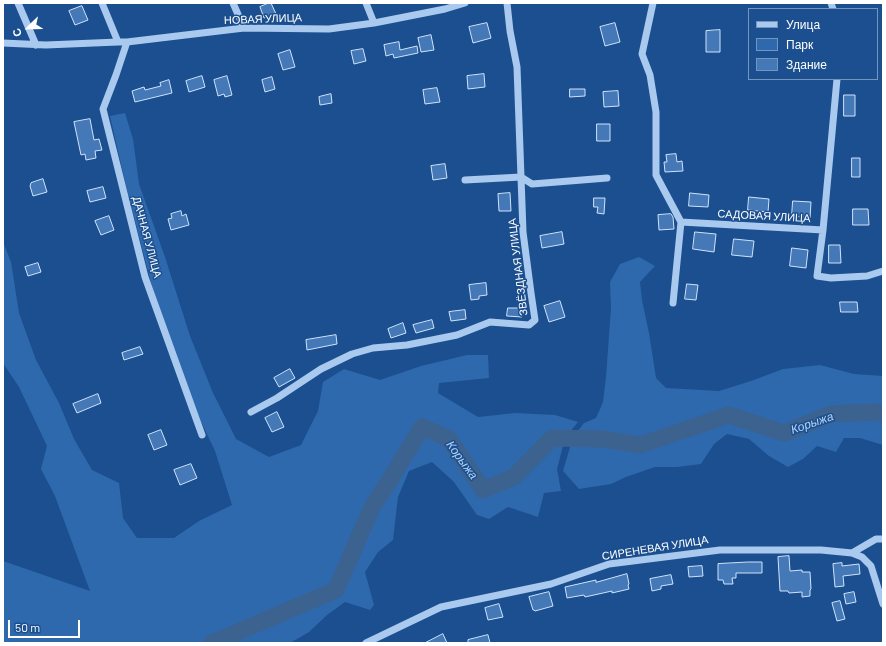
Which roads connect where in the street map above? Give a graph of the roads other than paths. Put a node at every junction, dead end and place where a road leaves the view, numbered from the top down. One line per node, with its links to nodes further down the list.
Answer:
1 (18, 3): 13 (street)
2 (102, 3): 10 (street)
3 (234, 3): 9 (street)
4 (366, 3): 8 (street)
5 (465, 3): 8 (street, НОВАЯ УЛИЦА)
6 (507, 3): 15 (street, ЗВЁЗДНАЯ УЛИЦА)
7 (653, 3): 18 (street)
8 (374, 23): 9 (street, НОВАЯ УЛИЦА)
9 (244, 28): 11 (street, НОВАЯ УЛИЦА)
10 (118, 42): 11 (street, НОВАЯ УЛИЦА); 13 (street, НОВАЯ УЛИЦА)
11 (127, 42): 23 (street, ДАЧНАЯ УЛИЦА)
12 (3, 43): 13 (street, НОВАЯ УЛИЦА)
13 (36, 45)
14 (837, 80): 19 (street, САДОВАЯ УЛИЦА)
15 (521, 177): 16 (street); 17 (street); 22 (street, ЗВЁЗДНАЯ УЛИЦА)
16 (607, 178)
17 (465, 180)
18 (681, 222): 19 (street, САДОВАЯ УЛИЦА); 21 (street)
19 (823, 230): 20 (street)
20 (883, 270)
21 (673, 303)
22 (251, 412)
23 (202, 435)
24 (883, 538): 25 (street)
25 (852, 553): 26 (street, СИРЕНЕВАЯ УЛИЦА); 27 (street, СИРЕНЕВАЯ УЛИЦА)
26 (883, 604)
27 (366, 643)

